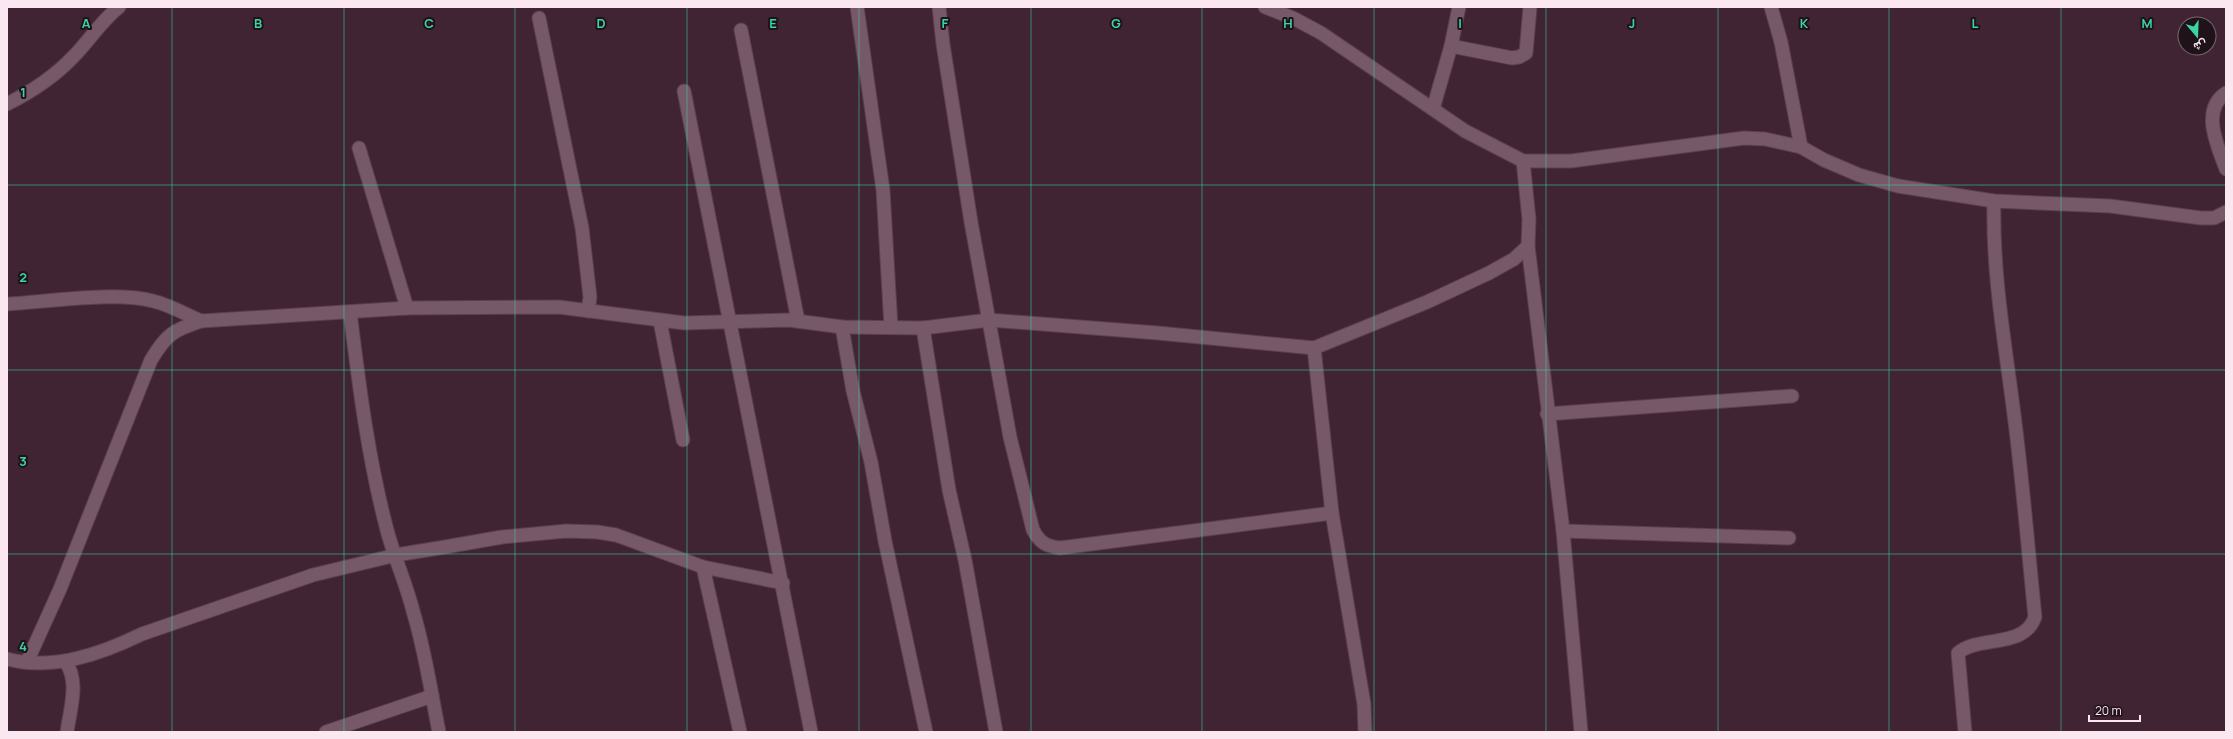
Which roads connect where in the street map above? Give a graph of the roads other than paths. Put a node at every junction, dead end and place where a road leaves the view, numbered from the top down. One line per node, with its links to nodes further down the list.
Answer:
1 (120, 7): 13 (street)
2 (857, 7): 32 (street)
3 (939, 7): 26 (street)
4 (1267, 7): 14 (street)
5 (1460, 7): 10 (street)
6 (1530, 7): 10 (street)
7 (1771, 7): 15 (street)
8 (539, 18): 24 (street)
9 (741, 30): 30 (street)
10 (1451, 46): 14 (street)
11 (684, 91): 29 (street)
12 (2226, 93): 18 (street)
13 (7, 104)
14 (1433, 109): 17 (street)
15 (1801, 147): 17 (street); 19 (street)
16 (359, 148): 23 (street)
17 (1523, 161): 21 (street)
18 (2226, 169)
19 (1994, 201): 20 (street); 57 (street)
20 (2225, 215)
21 (1528, 246): 34 (street); 36 (street)
22 (7, 304): 27 (street)
23 (407, 308): 24 (street); 25 (street)
24 (588, 311): 28 (street)
25 (350, 312): 27 (street); 41 (street)
26 (989, 320): 33 (street); 34 (street); 38 (street)
27 (200, 321): 46 (street)
28 (660, 321): 29 (street); 37 (street)
29 (731, 321): 30 (street); 43 (street)
30 (798, 321): 31 (street)
31 (842, 327): 32 (street); 53 (street)
32 (891, 327): 33 (street)
33 (923, 328): 54 (street)
34 (1314, 348): 38 (street)
35 (1792, 396): 36 (street)
36 (1547, 414): 39 (street)
37 (683, 440)
38 (1332, 513): 55 (street)
39 (1562, 531): 40 (street); 56 (street)
40 (1789, 538)
41 (396, 555): 42 (street); 45 (street); 47 (street)
42 (703, 567): 43 (street); 51 (street)
43 (783, 583): 52 (street)
44 (7, 659): 46 (street)
45 (65, 661): 46 (street); 48 (street)
46 (27, 662)
47 (432, 696): 49 (street); 50 (street)
48 (67, 732)
49 (326, 732)
50 (439, 732)
51 (740, 732)
52 (811, 732)
53 (926, 732)
54 (996, 732)
55 (1365, 732)
56 (1581, 732)
57 (1965, 732)

